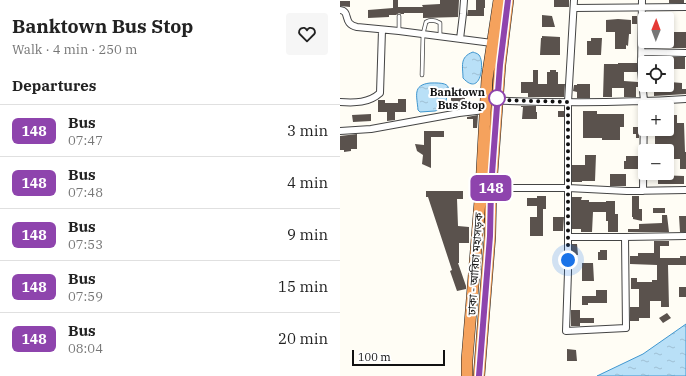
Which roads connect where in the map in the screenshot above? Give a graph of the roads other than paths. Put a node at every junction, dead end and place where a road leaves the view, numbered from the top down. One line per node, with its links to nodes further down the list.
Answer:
1 (464, 0): 15 (street)
2 (499, 0): 16 (highway, ঢাকা - আরিচা মহাসড়ক)
3 (508, 0): 26 (highway, ঢাকা - আরিচা মহাসড়ক)
4 (574, 0): 8 (street)
5 (642, 0): 6 (street)
6 (642, 7): 7 (street); 8 (street); 17 (street)
7 (686, 7)
8 (574, 8): 25 (street)
9 (340, 10): 11 (street)
10 (399, 16): 12 (lane)
11 (382, 30): 12 (street); 24 (street)
12 (399, 31): 13 (street)
13 (423, 34): 14 (street); 14 (lane); 19 (lane)
14 (440, 36): 15 (street)
15 (460, 39): 16 (street)
16 (492, 43): 26 (highway, ঢাকা - আরিচা মহাসড়ক)
17 (642, 52): 18 (street); 21 (street)
18 (686, 53)
19 (422, 75)
20 (686, 99): 22 (street)
21 (644, 100)
22 (665, 100)
23 (638, 101): 25 (street)
24 (340, 102)
25 (568, 102): 26 (street); 30 (street)
26 (489, 103): 27 (street); 29 (highway, ঢাকা - আরিচা মহাসড়ক); 29 (highway, ঢাকা - আরিচা মহাসড়ক)
27 (340, 131)
28 (644, 136): 32 (street)
29 (486, 188): 30 (street); 36 (highway, ঢাকা - আরিচা মহাসড়ক); 37 (highway, ঢাকা - আরিচা মহাসড়ক)
30 (568, 188): 32 (street); 34 (street)
31 (686, 190): 32 (street)
32 (643, 191)
33 (686, 236): 35 (street)
34 (568, 237): 35 (street); 35 (street)
35 (625, 237)
36 (467, 376)
37 (479, 376)

